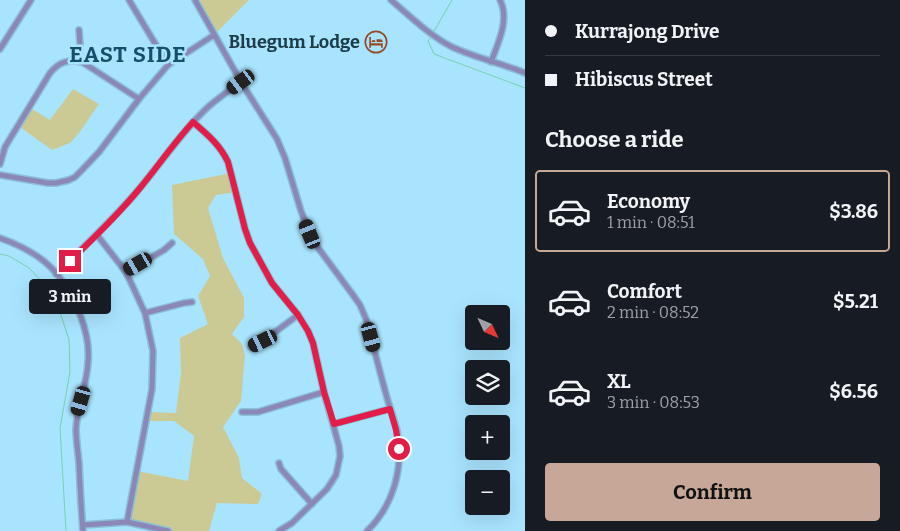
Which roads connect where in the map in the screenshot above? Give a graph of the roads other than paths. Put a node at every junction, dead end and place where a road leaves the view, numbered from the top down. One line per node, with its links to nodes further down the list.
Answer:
1 (30, 0): 8 (street)
2 (129, 0): 11 (street)
3 (195, 0): 7 (street)
4 (391, 0): 10 (street)
5 (500, 0): 10 (street)
6 (79, 30): 9 (street)
7 (214, 35): 11 (street); 13 (street)
8 (0, 49)
9 (77, 61): 14 (street); 16 (street)
10 (491, 62): 12 (street)
11 (168, 65): 14 (street)
12 (525, 73)
13 (241, 82): 15 (street); 28 (street)
14 (140, 99): 17 (street)
15 (193, 122): 18 (street); 25 (street)
16 (0, 164)
17 (0, 175)
18 (96, 235): 21 (street); 22 (street)
19 (0, 238): 22 (street)
20 (172, 243): 21 (street)
21 (126, 272): 24 (street)
22 (56, 274): 34 (street)
23 (192, 302): 24 (street)
24 (145, 313): 33 (street)
25 (298, 315): 26 (street); 27 (street)
26 (251, 347)
27 (324, 392): 29 (street); 30 (street)
28 (390, 409): 30 (street); 39 (street)
29 (242, 412)
30 (334, 424): 32 (street)
31 (279, 463): 32 (street)
32 (312, 504): 38 (street)
33 (127, 522): 34 (street); 35 (street)
34 (82, 525): 36 (street)
35 (149, 529): 37 (street)
36 (83, 531)
37 (168, 531)
38 (279, 531)
39 (367, 531)

